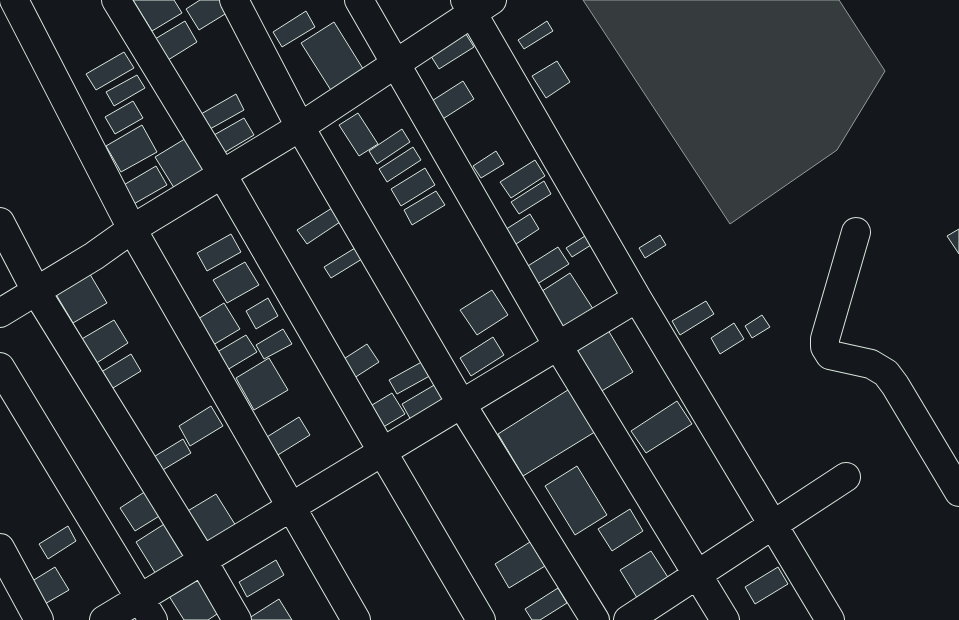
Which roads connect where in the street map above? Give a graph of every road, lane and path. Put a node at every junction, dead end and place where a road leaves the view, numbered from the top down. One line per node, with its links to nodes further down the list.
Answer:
1 (14, 0): 10 (street)
2 (116, 0): 8 (street)
3 (234, 0): 7 (street)
4 (358, 0): 6 (street)
5 (476, 4): 6 (street); 13 (street)
6 (394, 64): 7 (street); 15 (street)
7 (300, 127): 8 (street); 17 (street)
8 (222, 174): 10 (street); 18 (street)
9 (0, 222): 12 (street)
10 (132, 229): 12 (street); 21 (street)
11 (856, 232): 20 (street)
12 (36, 292): 14 (street); 24 (street)
13 (638, 298): 15 (street); 22 (street)
14 (0, 313)
15 (558, 346): 17 (street); 25 (street)
16 (0, 367): 26 (street)
17 (462, 405): 18 (street); 32 (street)
18 (382, 451): 21 (street); 31 (street)
19 (846, 477): 22 (street)
20 (959, 492)
21 (290, 507): 24 (street); 30 (street)
22 (773, 525): 25 (street); 35 (street)
23 (0, 548): 27 (street)
24 (203, 561): 26 (street); 29 (street)
25 (697, 573): 33 (street); 34 (street)
26 (146, 610): 28 (street)
27 (39, 620)
28 (104, 620)
29 (237, 620)
30 (356, 620)
31 (481, 620)
32 (595, 620)
33 (628, 620)
34 (725, 620)
35 (830, 620)

